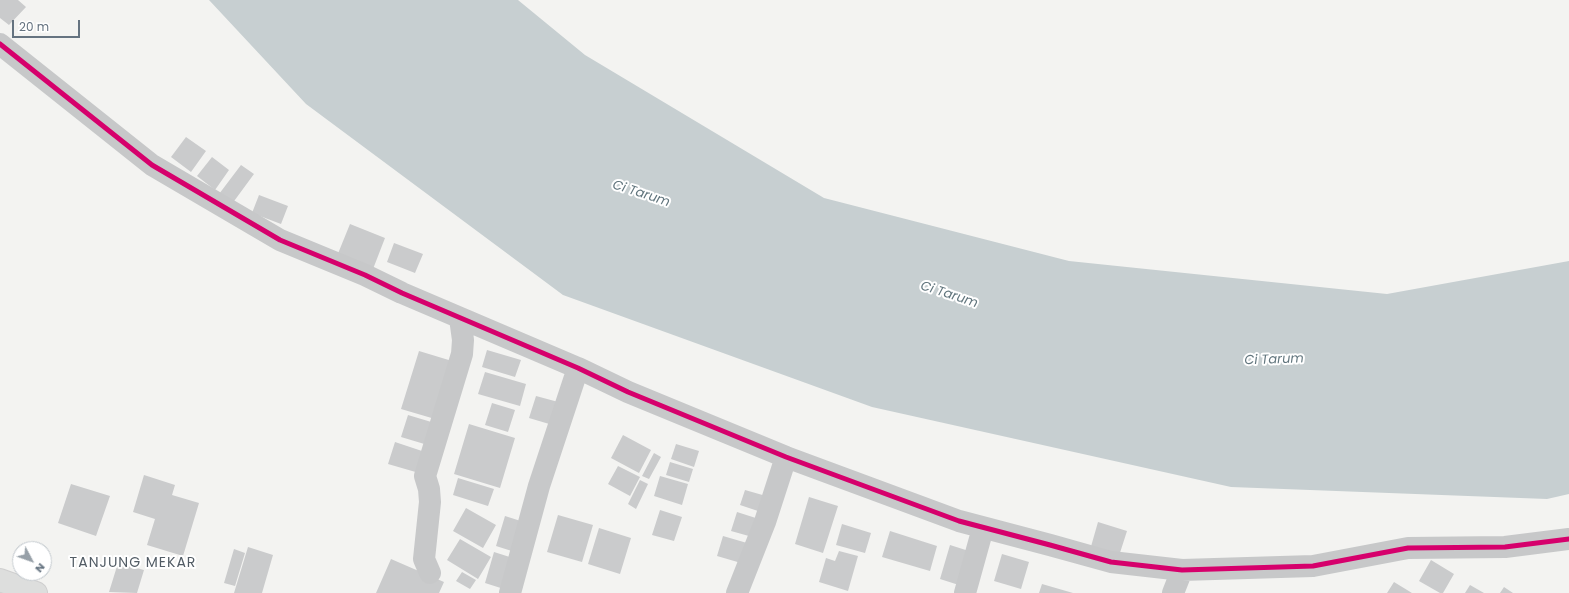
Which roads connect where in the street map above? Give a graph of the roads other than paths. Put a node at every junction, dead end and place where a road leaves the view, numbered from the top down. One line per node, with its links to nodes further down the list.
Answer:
1 (0, 44): 2 (street)
2 (460, 318): 3 (street); 8 (street)
3 (578, 368): 4 (street); 11 (street)
4 (786, 457): 5 (street); 12 (street)
5 (982, 528): 7 (street); 13 (street)
6 (1569, 539): 7 (street)
7 (1182, 570): 14 (street)
8 (430, 573)
9 (0, 580): 10 (street)
10 (36, 593)
11 (510, 593)
12 (737, 593)
13 (965, 593)
14 (1174, 593)

